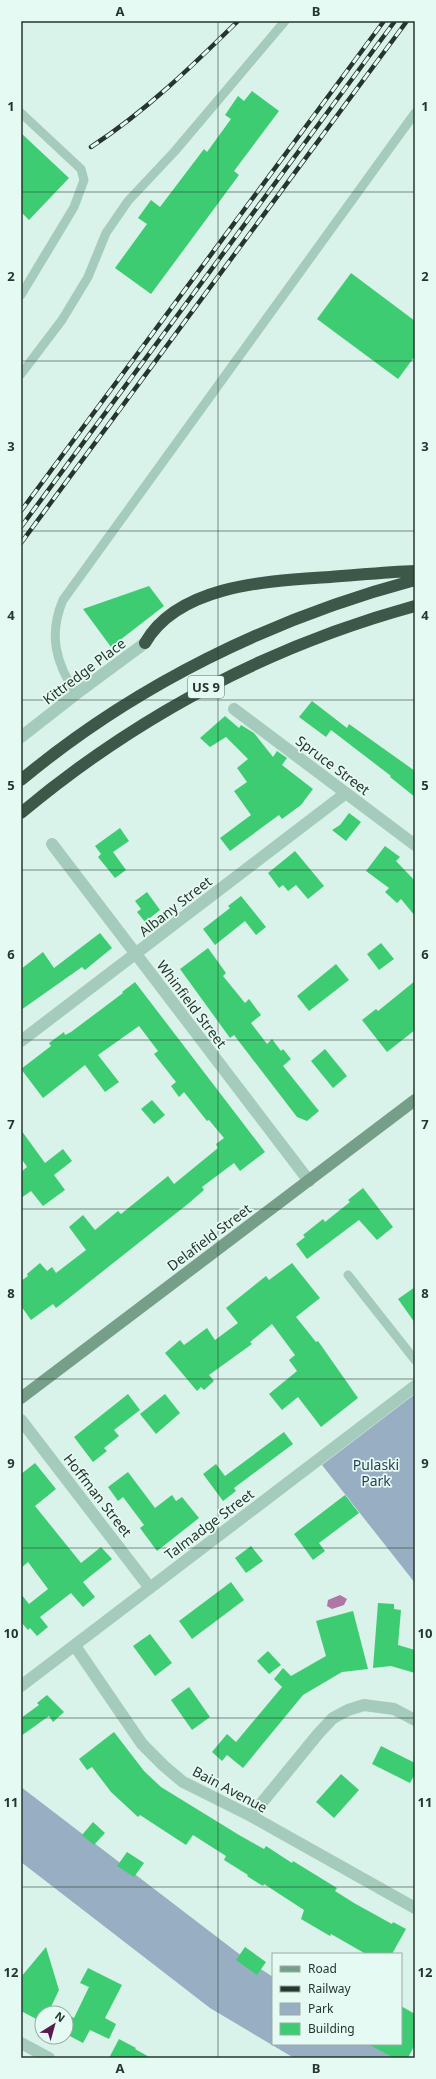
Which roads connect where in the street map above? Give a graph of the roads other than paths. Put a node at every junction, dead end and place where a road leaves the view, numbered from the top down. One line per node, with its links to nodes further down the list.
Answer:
1 (285, 21): 5 (lane)
2 (21, 113): 4 (lane)
3 (415, 113): 10 (lane)
4 (21, 295)
5 (21, 374)
6 (415, 571): 9 (highway)
7 (415, 580): 13 (highway, US 9)
8 (415, 606): 15 (highway, US 9)
9 (146, 643): 10 (street, Kittredge Place)
10 (76, 694): 12 (street, Kittredge Place)
11 (234, 709): 14 (street, Spruce Street)
12 (21, 737)
13 (21, 780)
14 (346, 793): 17 (street, Spruce Street); 18 (street, Albany Street)
15 (21, 813)
16 (52, 844): 18 (street, Whinfield Street)
17 (415, 845)
18 (136, 955): 19 (street, Albany Street); 21 (street, Whinfield Street)
19 (21, 1041)
20 (415, 1100): 21 (street, Delafield Street)
21 (309, 1181): 25 (street, Delafield Street)
22 (348, 1275): 23 (lane)
23 (415, 1360)
24 (415, 1386): 27 (street, Talmadge Street)
25 (21, 1398)
26 (21, 1420): 27 (street, Hoffman Street)
27 (150, 1588): 28 (street, Talmadge Street)
28 (75, 1646): 29 (street, Talmadge Street); 31 (street, Bain Avenue)
29 (21, 1686)
30 (415, 1720): 31 (street)
31 (250, 1816): 32 (street, Bain Avenue)
32 (415, 1908)
33 (21, 2043): 34 (street)
34 (50, 2058)

